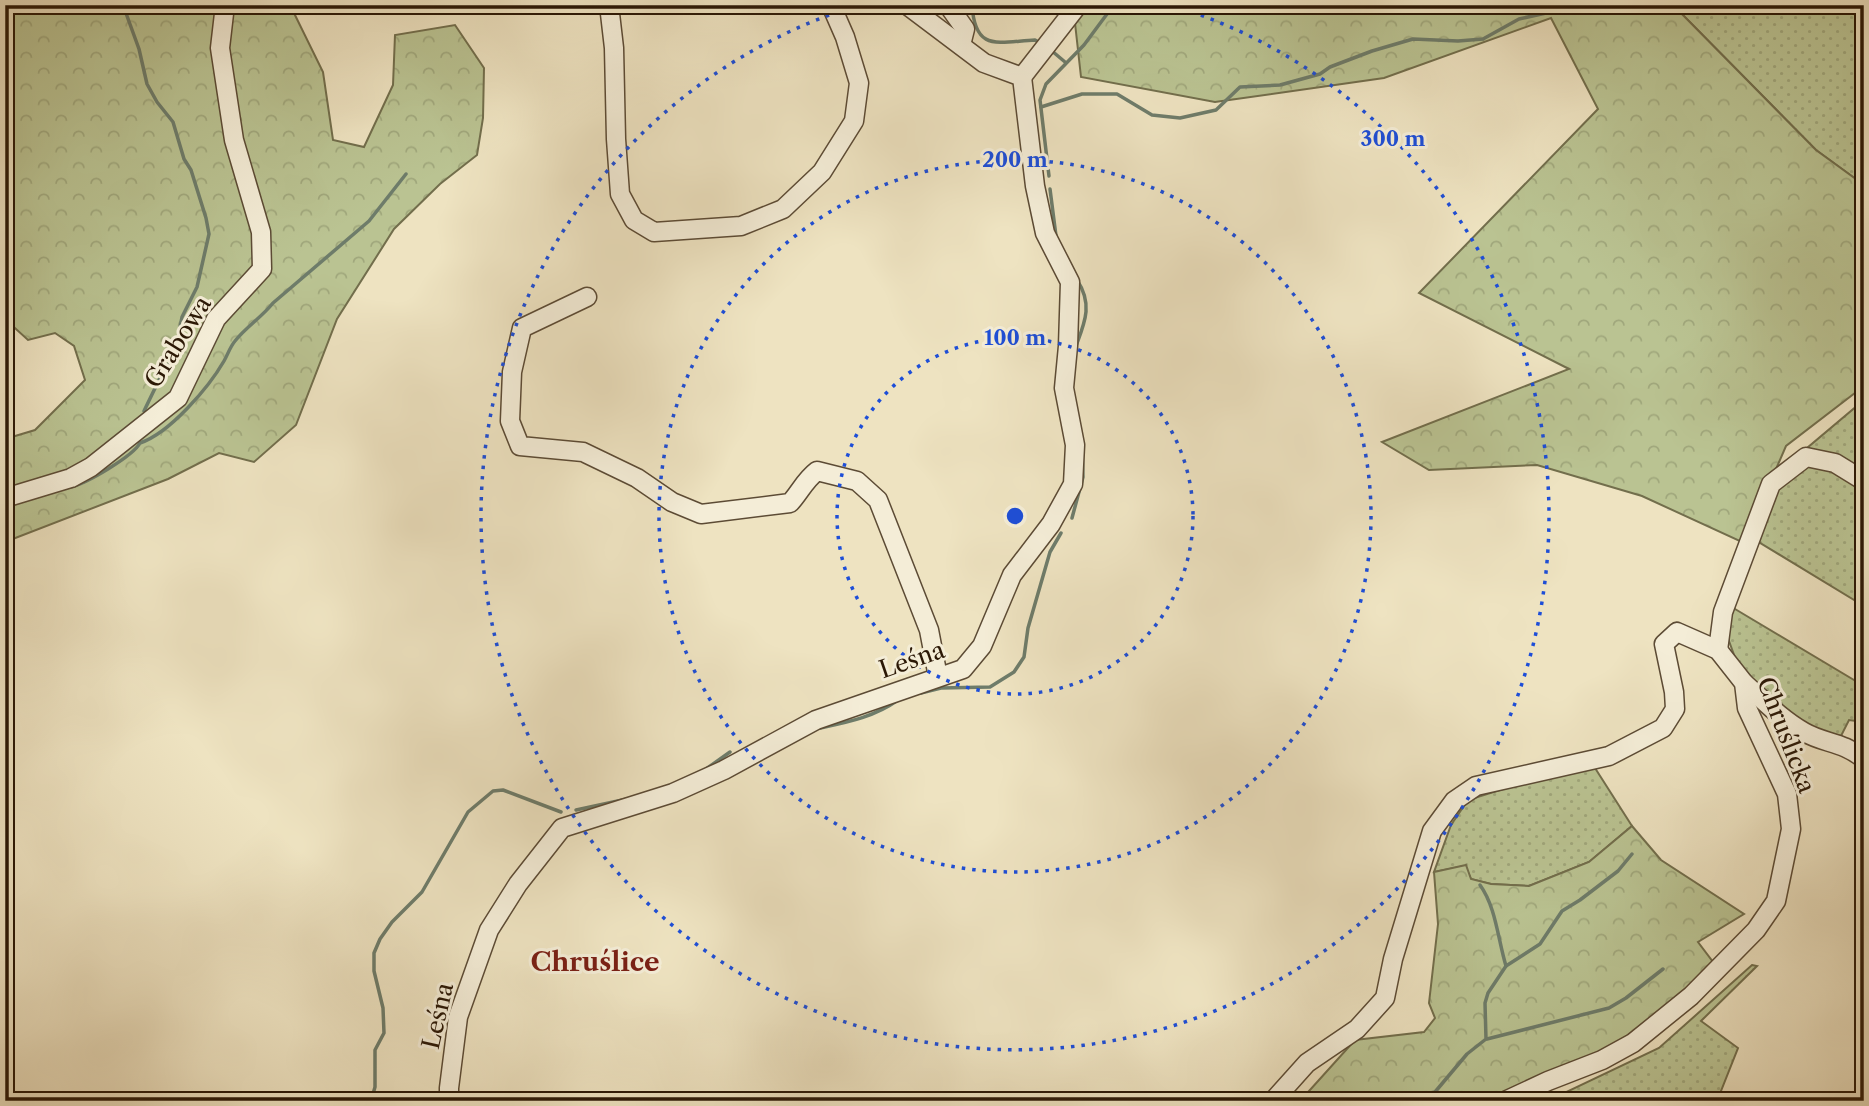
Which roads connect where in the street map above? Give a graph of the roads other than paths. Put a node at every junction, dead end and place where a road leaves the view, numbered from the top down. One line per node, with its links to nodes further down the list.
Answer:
1 (225, 5): 11 (street, Grabowa)
2 (609, 5): 3 (street)
3 (831, 5)
4 (907, 5): 7 (street)
5 (948, 5): 7 (street)
6 (1078, 5): 8 (street)
7 (961, 46): 8 (street)
8 (1017, 74): 13 (street, Leśna)
9 (587, 297): 13 (street)
10 (1861, 479): 12 (street)
11 (5, 498)
12 (1718, 650): 14 (street, Chruślicka); 17 (street, Chruślicka)
13 (938, 677): 16 (street, Leśna)
14 (1744, 683): 15 (street); 18 (street, Chruślicka)
15 (1864, 759)
16 (449, 1101)
17 (1273, 1101)
18 (1505, 1101)

